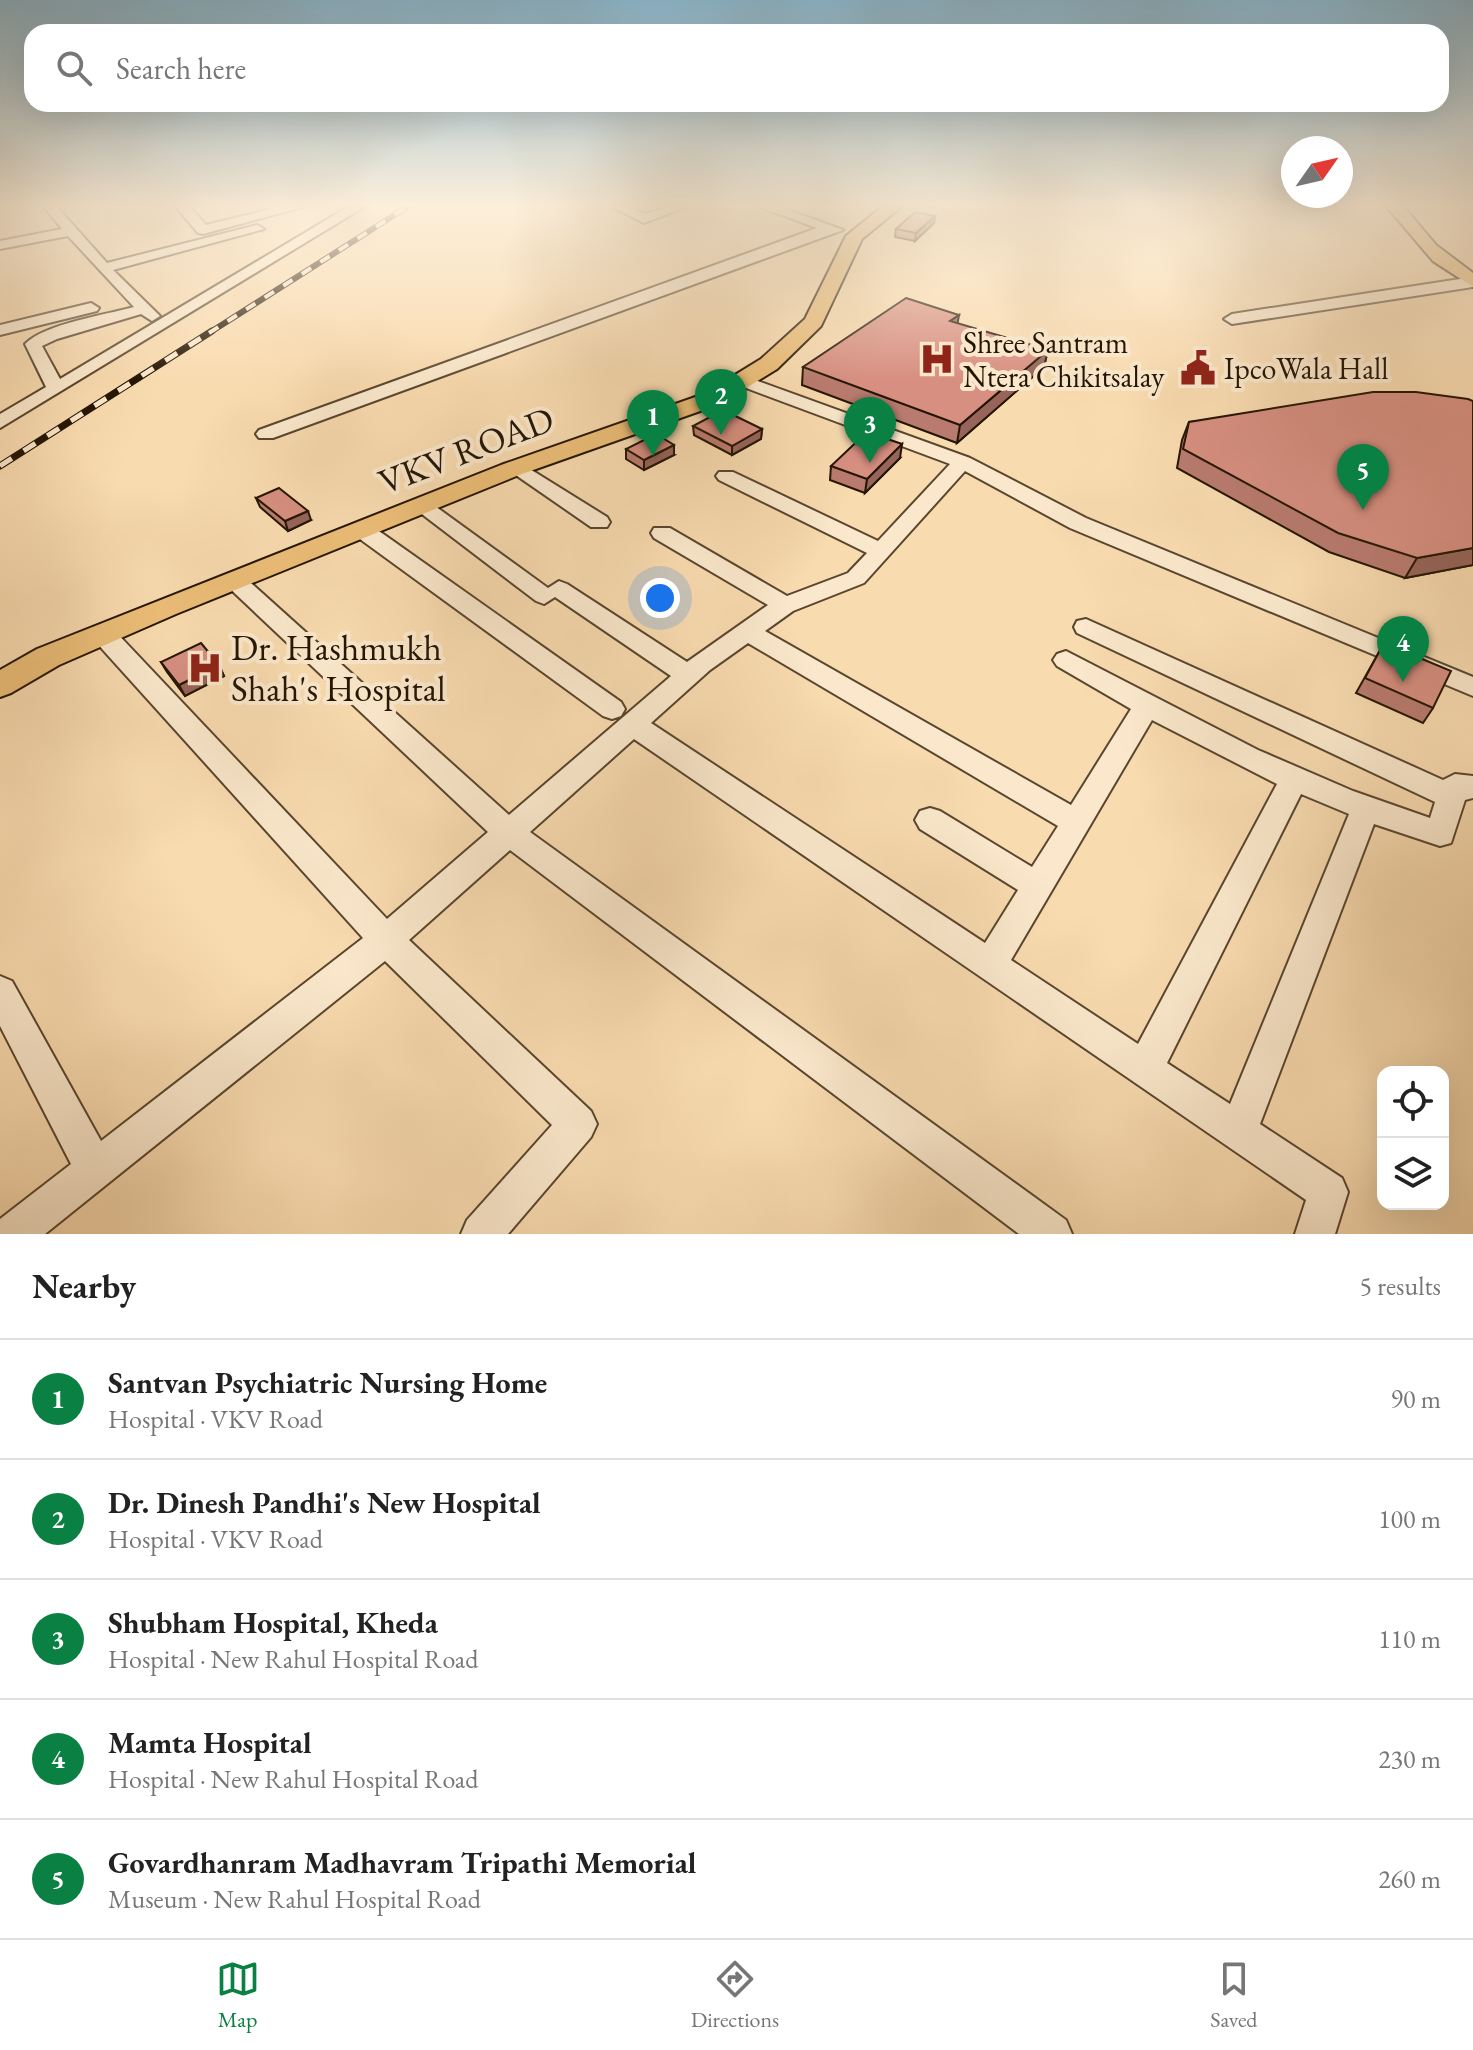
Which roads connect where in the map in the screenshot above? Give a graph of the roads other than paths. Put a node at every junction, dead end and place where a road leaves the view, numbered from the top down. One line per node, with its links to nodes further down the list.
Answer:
1 (101, 265): 9 (street)
2 (264, 265): 11 (street)
3 (730, 265): 18 (street)
4 (841, 265): 15 (main road, VKV ROAD)
5 (1447, 265): 7 (main road)
6 (1473, 266): 7 (street)
7 (1453, 270): 8 (main road)
8 (1473, 281): 10 (street)
9 (138, 303): 11 (street); 12 (street); 13 (street)
10 (1232, 319)
11 (163, 325): 16 (street)
12 (0, 330)
13 (39, 340): 14 (street); 16 (street)
14 (0, 347)
15 (744, 381): 19 (street); 20 (main road, VKV ROAD)
16 (56, 388): 17 (street)
17 (0, 422)
18 (266, 434)
19 (963, 462): 26 (street); 35 (street)
20 (517, 467): 22 (main road, VKV ROAD); 23 (street)
21 (726, 476): 26 (street)
22 (421, 505): 24 (main road, VKV ROAD); 33 (street)
23 (599, 522)
24 (361, 529): 27 (main road, VKV ROAD); 37 (street)
25 (662, 533): 28 (street)
26 (881, 551): 28 (street)
27 (234, 580): 31 (main road, VKV ROAD); 43 (street)
28 (785, 605): 30 (street)
29 (1086, 627): 39 (street)
30 (748, 632): 33 (street); 42 (street)
31 (103, 634): 34 (main road, VKV ROAD); 45 (street)
32 (1066, 660): 36 (street)
33 (689, 675): 37 (street)
34 (0, 685)
35 (1473, 687)
36 (1146, 707): 38 (street); 42 (street)
37 (623, 717): 43 (street); 46 (street)
38 (1294, 779): 40 (street); 48 (street)
39 (1462, 792): 40 (street)
40 (1365, 810): 49 (street)
41 (930, 820): 44 (street)
42 (1076, 822): 44 (street)
43 (508, 832): 45 (street); 53 (street)
44 (1037, 886): 46 (street)
45 (386, 940): 50 (street); 52 (street)
46 (990, 964): 48 (street)
47 (0, 992): 50 (street)
48 (1145, 1068): 49 (street)
49 (1238, 1131): 54 (street)
50 (95, 1169): 51 (street)
51 (13, 1234)
52 (481, 1234)
53 (1052, 1234)
54 (1315, 1234)

